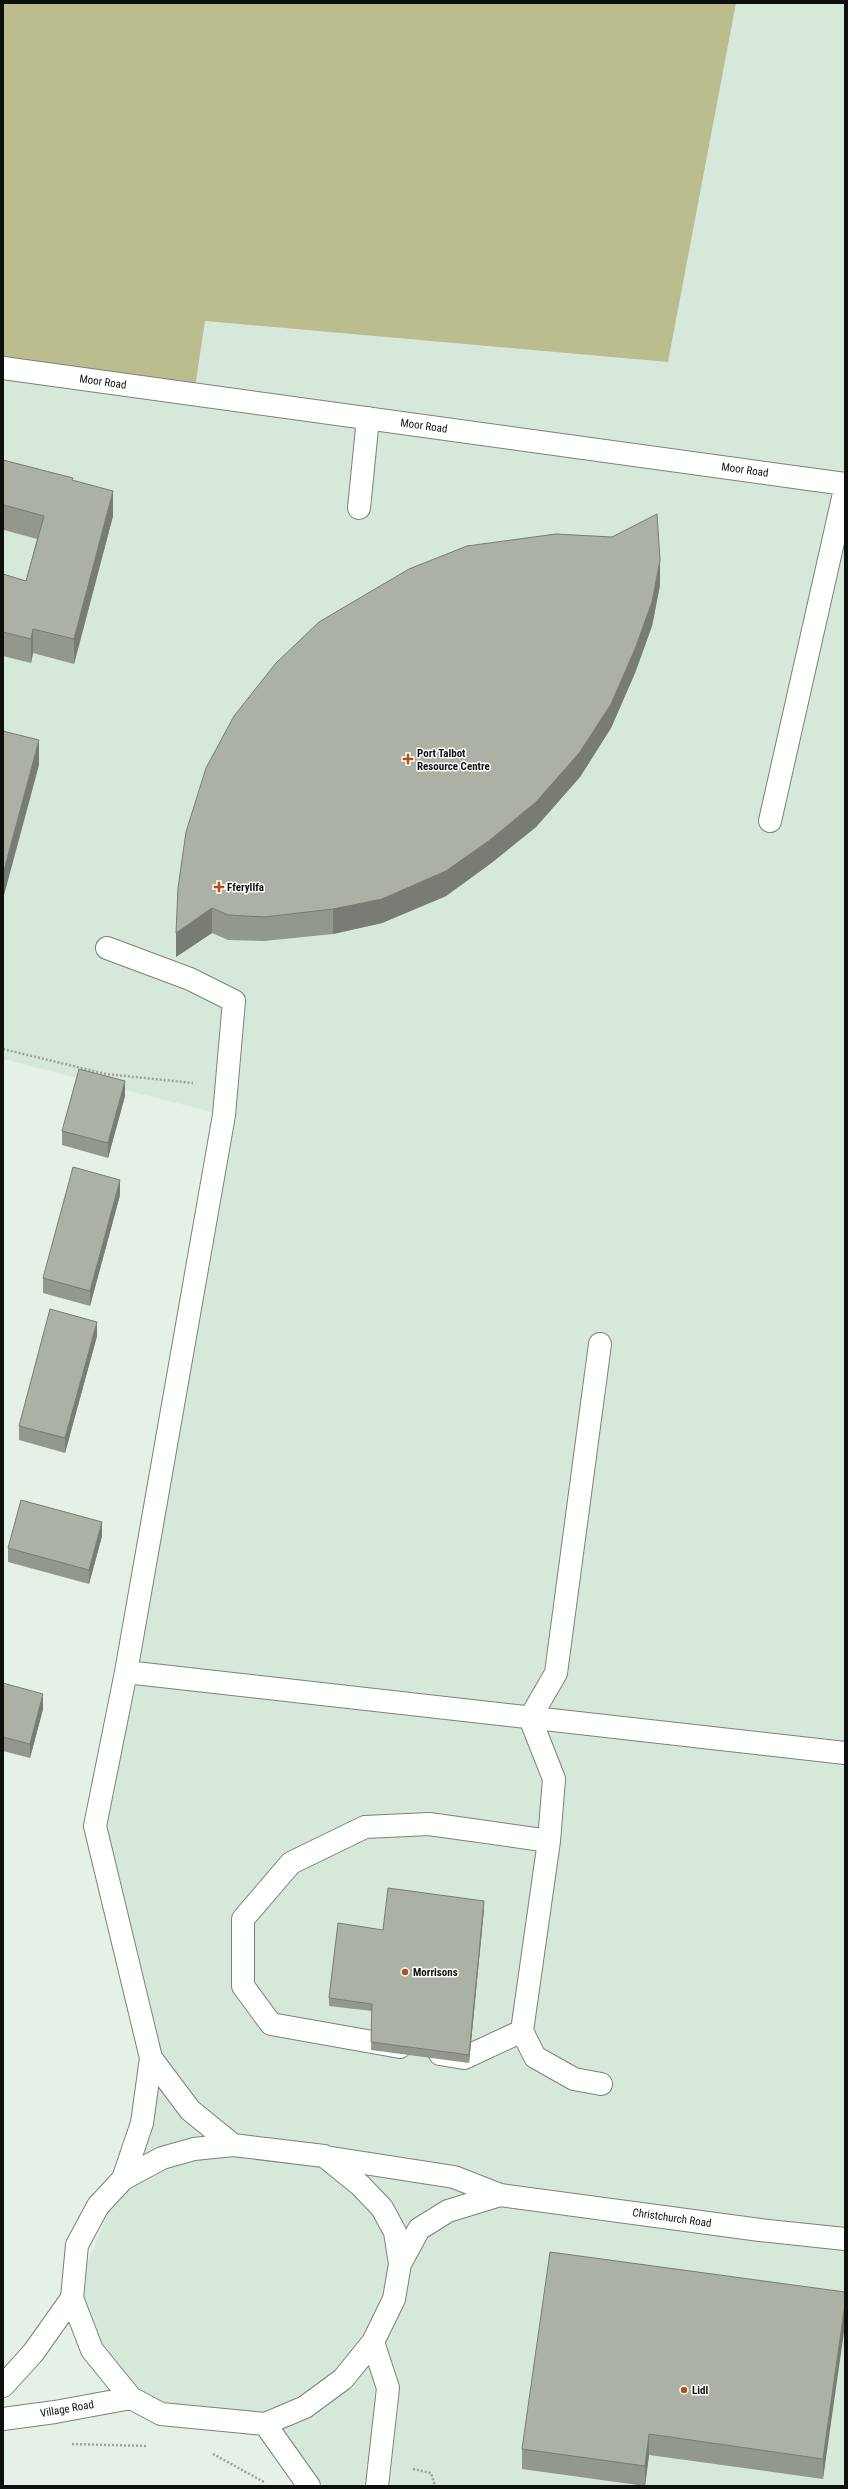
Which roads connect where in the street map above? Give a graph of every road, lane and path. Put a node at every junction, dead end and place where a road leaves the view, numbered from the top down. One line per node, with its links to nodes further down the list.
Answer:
1 (3, 368): 2 (street, Moor Road)
2 (368, 418): 3 (street, Moor Road); 5 (street)
3 (845, 484)
4 (845, 488): 6 (street)
5 (359, 508)
6 (770, 821)
7 (107, 948): 9 (street)
8 (3, 1049): 9 (path)
9 (227, 1090): 11 (street)
10 (600, 1344): 12 (street)
11 (126, 1672): 12 (street); 16 (street)
12 (530, 1718): 13 (street); 14 (street)
13 (845, 1753)
14 (549, 1841): 15 (street); 15 (street)
15 (522, 2031): 17 (street)
16 (151, 2058): 18 (street); 20 (street)
17 (601, 2084)
18 (233, 2145): 19 (street, Christchurch Road); 20 (street, Christchurch Road)
19 (324, 2156): 21 (street, Christchurch Road); 23 (street)
20 (123, 2179): 24 (street)
21 (500, 2195): 22 (street, Christchurch Road); 23 (street, Christchurch Road)
22 (845, 2239)
23 (400, 2264): 25 (street)
24 (72, 2298): 26 (street); 27 (street)
25 (373, 2342): 29 (street); 36 (street)
26 (3, 2386)
27 (131, 2398): 28 (street, Village Road); 29 (street)
28 (3, 2419)
29 (265, 2424): 35 (street)
30 (69, 2444): 31 (path)
31 (154, 2446)
32 (206, 2450): 34 (path)
33 (413, 2469): 37 (path)
34 (265, 2482)
35 (310, 2486)
36 (377, 2486)
37 (435, 2486)

